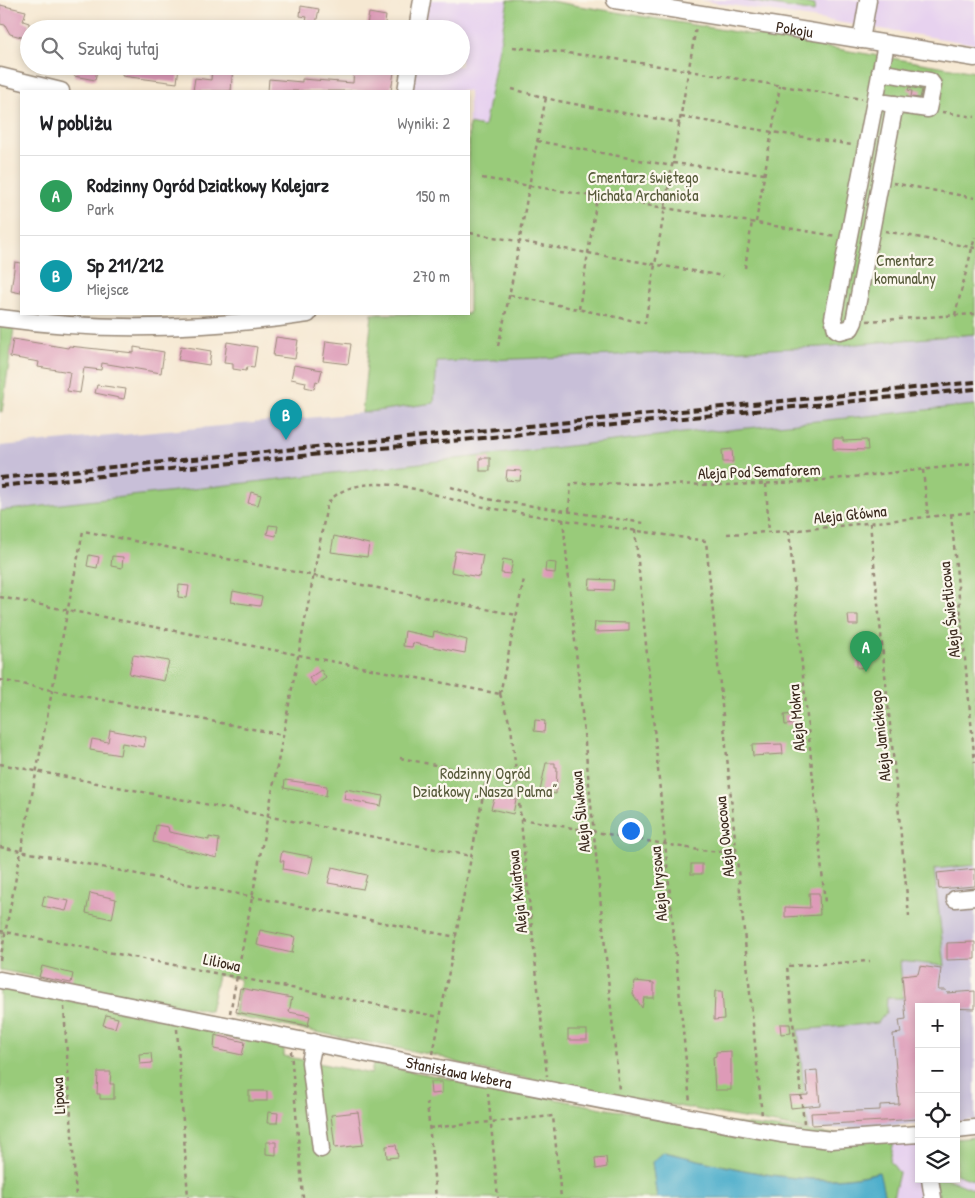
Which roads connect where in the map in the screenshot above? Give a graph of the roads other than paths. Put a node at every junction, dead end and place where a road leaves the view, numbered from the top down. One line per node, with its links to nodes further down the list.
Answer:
1 (422, 0): 4 (street)
2 (615, 0): 5 (street, Pokoju)
3 (868, 0): 5 (street)
4 (419, 20)
5 (862, 40): 6 (street, Pokoju)
6 (886, 44): 7 (street, Pokoju); 8 (street)
7 (975, 58)
8 (880, 72): 13 (street); 14 (street)
9 (409, 75): 12 (street)
10 (0, 76): 11 (street)
11 (57, 90)
12 (406, 90)
13 (868, 100): 14 (street); 14 (street)
14 (895, 104)
15 (299, 315): 16 (street)
16 (0, 318)
17 (975, 896): 18 (street)
18 (955, 899)
19 (0, 980): 20 (street, Stanisława Webera)
20 (314, 1042): 23 (street, Stanisława Webera); 24 (street)
21 (975, 1128): 22 (street)
22 (960, 1130)
23 (915, 1134)
24 (321, 1149)
25 (931, 1183): 26 (street)
26 (934, 1198)

